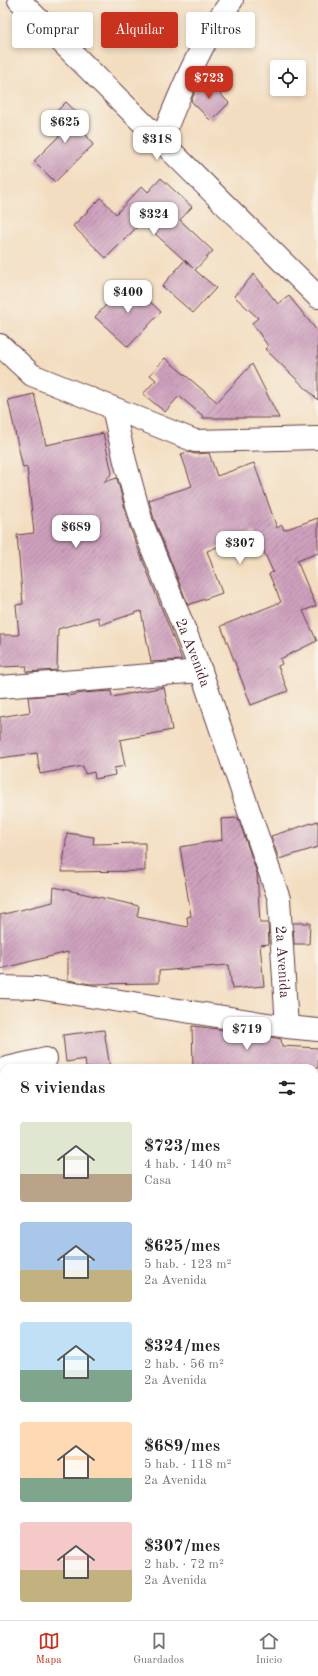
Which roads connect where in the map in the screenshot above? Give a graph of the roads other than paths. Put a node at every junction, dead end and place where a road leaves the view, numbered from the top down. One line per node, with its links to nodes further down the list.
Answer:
1 (19, 0): 3 (street)
2 (232, 0): 3 (street)
3 (161, 141): 4 (street)
4 (318, 297)
5 (0, 345): 6 (street)
6 (113, 408): 7 (street); 8 (street, 2a Avenida)
7 (318, 438)
8 (201, 671): 9 (street); 11 (street, 2a Avenida)
9 (0, 687)
10 (0, 987): 11 (street)
11 (287, 1027): 12 (street)
12 (318, 1030)
13 (46, 1058): 14 (street)
14 (21, 1064)

